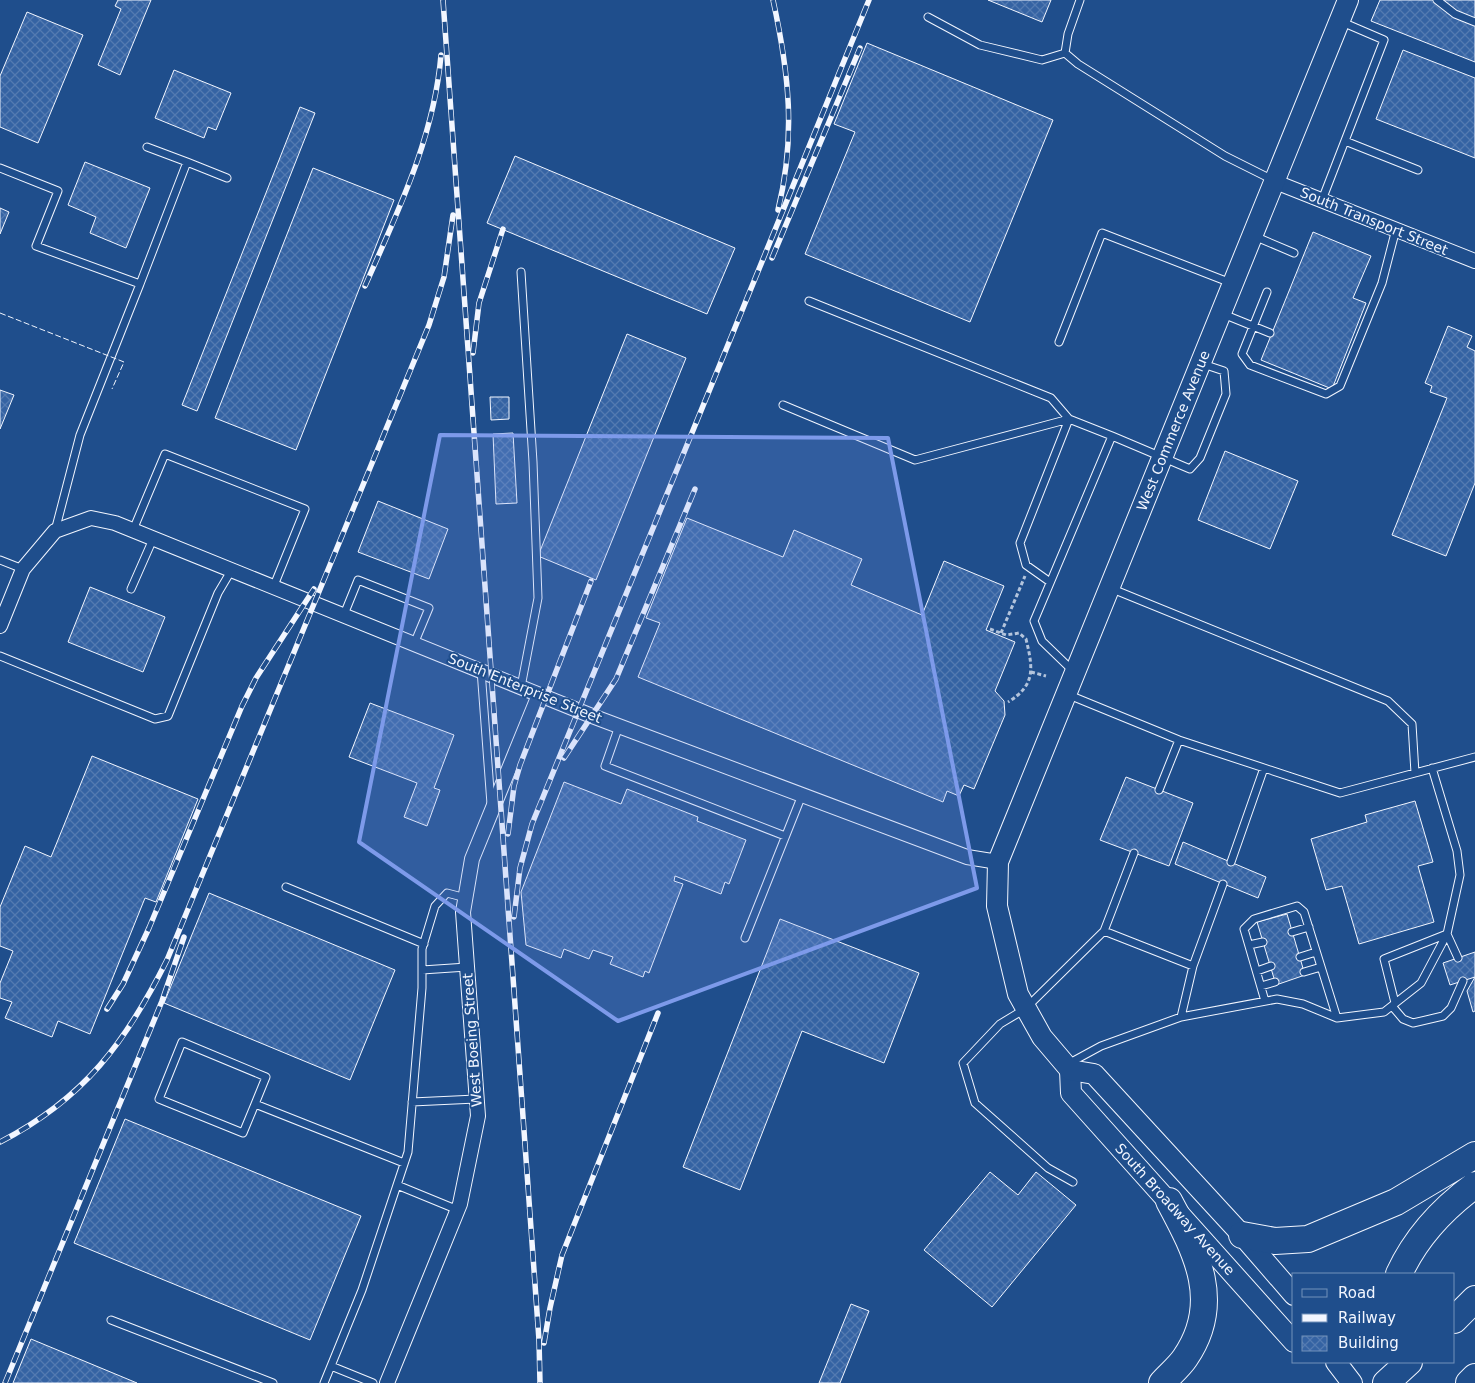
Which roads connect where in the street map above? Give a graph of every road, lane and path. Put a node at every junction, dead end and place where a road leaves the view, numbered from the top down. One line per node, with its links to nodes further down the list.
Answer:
1 (1080, 0): 7 (lane)
2 (1348, 0): 5 (street, West Commerce Avenue)
3 (1438, 0): 6 (lane)
4 (928, 17): 7 (lane)
5 (1339, 20): 8 (lane); 14 (street, West Commerce Avenue)
6 (1475, 22)
7 (1065, 53): 14 (lane)
8 (1345, 141): 12 (lane); 15 (lane)
9 (146, 147): 10 (lane)
10 (187, 162): 13 (lane); 22 (lane)
11 (0, 168): 22 (lane)
12 (1418, 170)
13 (227, 178)
14 (1273, 180): 15 (street, South Transport Street); 17 (street, West Commerce Avenue)
15 (1322, 200): 16 (street, South Transport Street)
16 (1396, 230): 19 (street, South Transport Street); 26 (lane)
17 (1251, 235): 18 (lane); 21 (street, West Commerce Avenue)
18 (1294, 253)
19 (1475, 261)
20 (521, 272): 55 (lane)
21 (1232, 283): 25 (street, West Commerce Avenue); 28 (lane)
22 (140, 284): 35 (lane)
23 (1267, 292): 26 (lane)
24 (809, 301): 31 (lane)
25 (1220, 312): 26 (lane); 29 (street, West Commerce Avenue)
26 (1254, 326): 27 (lane)
27 (1270, 332)
28 (1059, 342)
29 (1200, 362): 33 (street, West Commerce Avenue); 33 (lane)
30 (783, 405): 31 (lane)
31 (1068, 418): 32 (lane); 41 (lane)
32 (1112, 436): 33 (lane); 41 (lane)
33 (1162, 456): 43 (street, West Commerce Avenue)
34 (133, 530): 35 (street, South Enterprise Street); 36 (street, South Enterprise Street); 42 (lane)
35 (54, 531): 38 (street)
36 (153, 539): 39 (street, South Enterprise Street); 44 (lane)
37 (0, 560): 38 (lane)
38 (23, 569): 46 (street)
39 (231, 571): 42 (street, South Enterprise Street); 50 (lane)
40 (1026, 574): 48 (path)
41 (1050, 582): 53 (lane)
42 (273, 588): 45 (street, South Enterprise Street)
43 (1109, 588): 53 (street, West Commerce Avenue); 64 (lane)
44 (132, 589)
45 (343, 617): 49 (street, South Enterprise Street); 49 (lane)
46 (0, 626)
47 (990, 629): 48 (path)
48 (1001, 633): 52 (path)
49 (414, 644): 51 (street, South Enterprise Street)
50 (0, 656)
51 (481, 670): 55 (street, South Enterprise Street); 67 (lane)
52 (1031, 672): 54 (path); 58 (path)
53 (1075, 673): 56 (street, West Commerce Avenue)
54 (1046, 676)
55 (521, 687): 57 (street, South Enterprise Street)
56 (1066, 694): 60 (lane); 70 (street, West Commerce Avenue)
57 (539, 695): 59 (street, South Enterprise Street); 67 (street, West Boeing Street)
58 (1008, 702)
59 (620, 726): 66 (street, South Enterprise Street); 68 (lane)
60 (1179, 740): 62 (lane); 65 (lane)
61 (1474, 755): 63 (lane)
62 (1264, 768): 64 (lane); 71 (lane)
63 (1432, 768): 64 (lane); 78 (lane)
64 (1415, 773)
65 (1159, 790)
66 (802, 795): 68 (lane); 70 (street, South Enterprise Street)
67 (492, 813): 74 (street, West Boeing Street)
68 (785, 836): 79 (lane)
69 (1134, 852): 76 (lane)
70 (998, 862): 98 (street)
71 (1231, 862)
72 (1223, 884): 86 (lane)
73 (286, 888): 81 (lane)
74 (466, 898): 81 (lane); 88 (street, West Boeing Street)
75 (1309, 927): 77 (lane); 82 (lane); 83 (lane)
76 (1104, 931): 86 (lane); 98 (lane)
77 (1292, 932)
78 (1447, 934): 85 (lane); 97 (lane); 97 (lane)
79 (745, 938)
80 (1263, 942): 82 (lane)
81 (424, 944): 90 (lane)
82 (1249, 945): 91 (lane)
83 (1316, 952): 84 (lane); 89 (lane)
84 (1300, 957)
85 (1458, 958)
86 (1192, 966): 99 (lane)
87 (1270, 966): 91 (lane)
88 (467, 967): 90 (lane); 102 (street, West Boeing Street)
89 (1321, 968): 92 (lane); 100 (lane)
90 (422, 970): 103 (lane)
91 (1257, 970): 95 (lane)
92 (1304, 972)
93 (1463, 981): 97 (lane)
94 (1275, 982): 95 (lane)
95 (1261, 986): 96 (lane)
96 (1265, 1001): 99 (lane); 100 (lane)
97 (1393, 1005): 100 (lane)
98 (1025, 1010): 101 (street); 107 (lane)
99 (1181, 1017): 101 (lane)
100 (1336, 1018)
101 (1068, 1067): 110 (street, South Broadway Avenue); 112 (street)
102 (476, 1099): 103 (lane); 111 (street, West Boeing Street)
103 (412, 1102): 106 (lane)
104 (255, 1104): 104 (lane); 106 (lane)
105 (1475, 1155): 112 (highway)
106 (404, 1163): 108 (lane)
107 (1073, 1182)
108 (397, 1185): 111 (lane); 122 (lane)
109 (1475, 1185): 113 (highway)
110 (1169, 1201): 118 (street, South Broadway Avenue); 128 (highway)
111 (458, 1210): 127 (street, West Boeing Street)
112 (1242, 1235): 114 (street)
113 (1400, 1273)
114 (1292, 1292)
115 (1475, 1299): 116 (highway)
116 (1455, 1319)
117 (111, 1320): 124 (lane)
118 (1292, 1340)
119 (1332, 1363): 129 (street)
120 (1384, 1363): 130 (highway)
121 (1408, 1363): 130 (highway)
122 (331, 1366): 125 (lane); 126 (lane)
123 (1475, 1377): 131 (highway)
124 (273, 1383)
125 (324, 1383)
126 (373, 1383)
127 (387, 1383)
128 (1162, 1383)
129 (1352, 1383)
130 (1385, 1383)
131 (1469, 1383)

